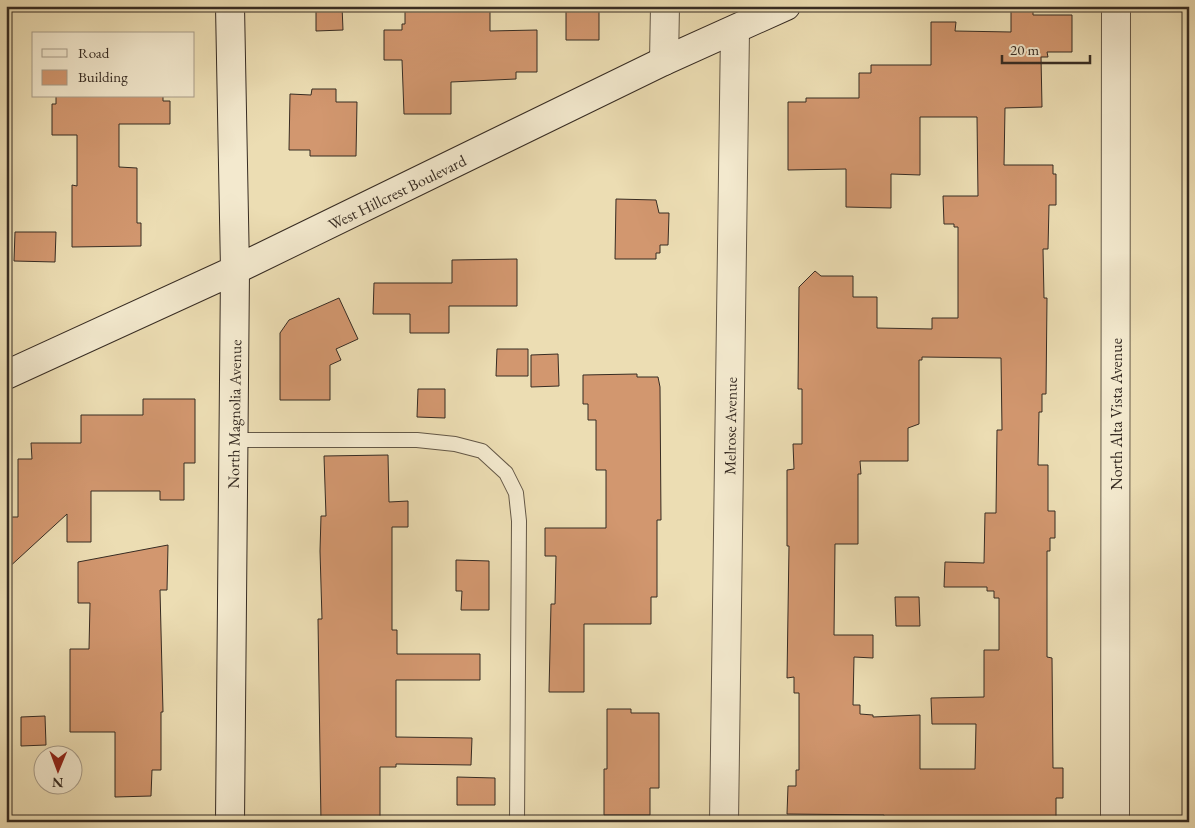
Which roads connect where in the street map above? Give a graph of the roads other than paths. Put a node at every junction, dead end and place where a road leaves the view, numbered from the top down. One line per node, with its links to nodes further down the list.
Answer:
1 (230, 6): 7 (street, North Magnolia Avenue)
2 (665, 6): 6 (street)
3 (786, 6): 5 (street, West Hillcrest Boulevard)
4 (1116, 6): 13 (street, North Alta Vista Avenue)
5 (735, 30): 6 (street, West Hillcrest Boulevard); 12 (street, Melrose Avenue)
6 (664, 61): 7 (street, West Hillcrest Boulevard)
7 (235, 270): 8 (street, West Hillcrest Boulevard); 9 (street, North Magnolia Avenue)
8 (6, 375)
9 (234, 440): 10 (street, North Magnolia Avenue); 11 (lane)
10 (230, 822)
11 (517, 822)
12 (724, 822)
13 (1116, 822)

